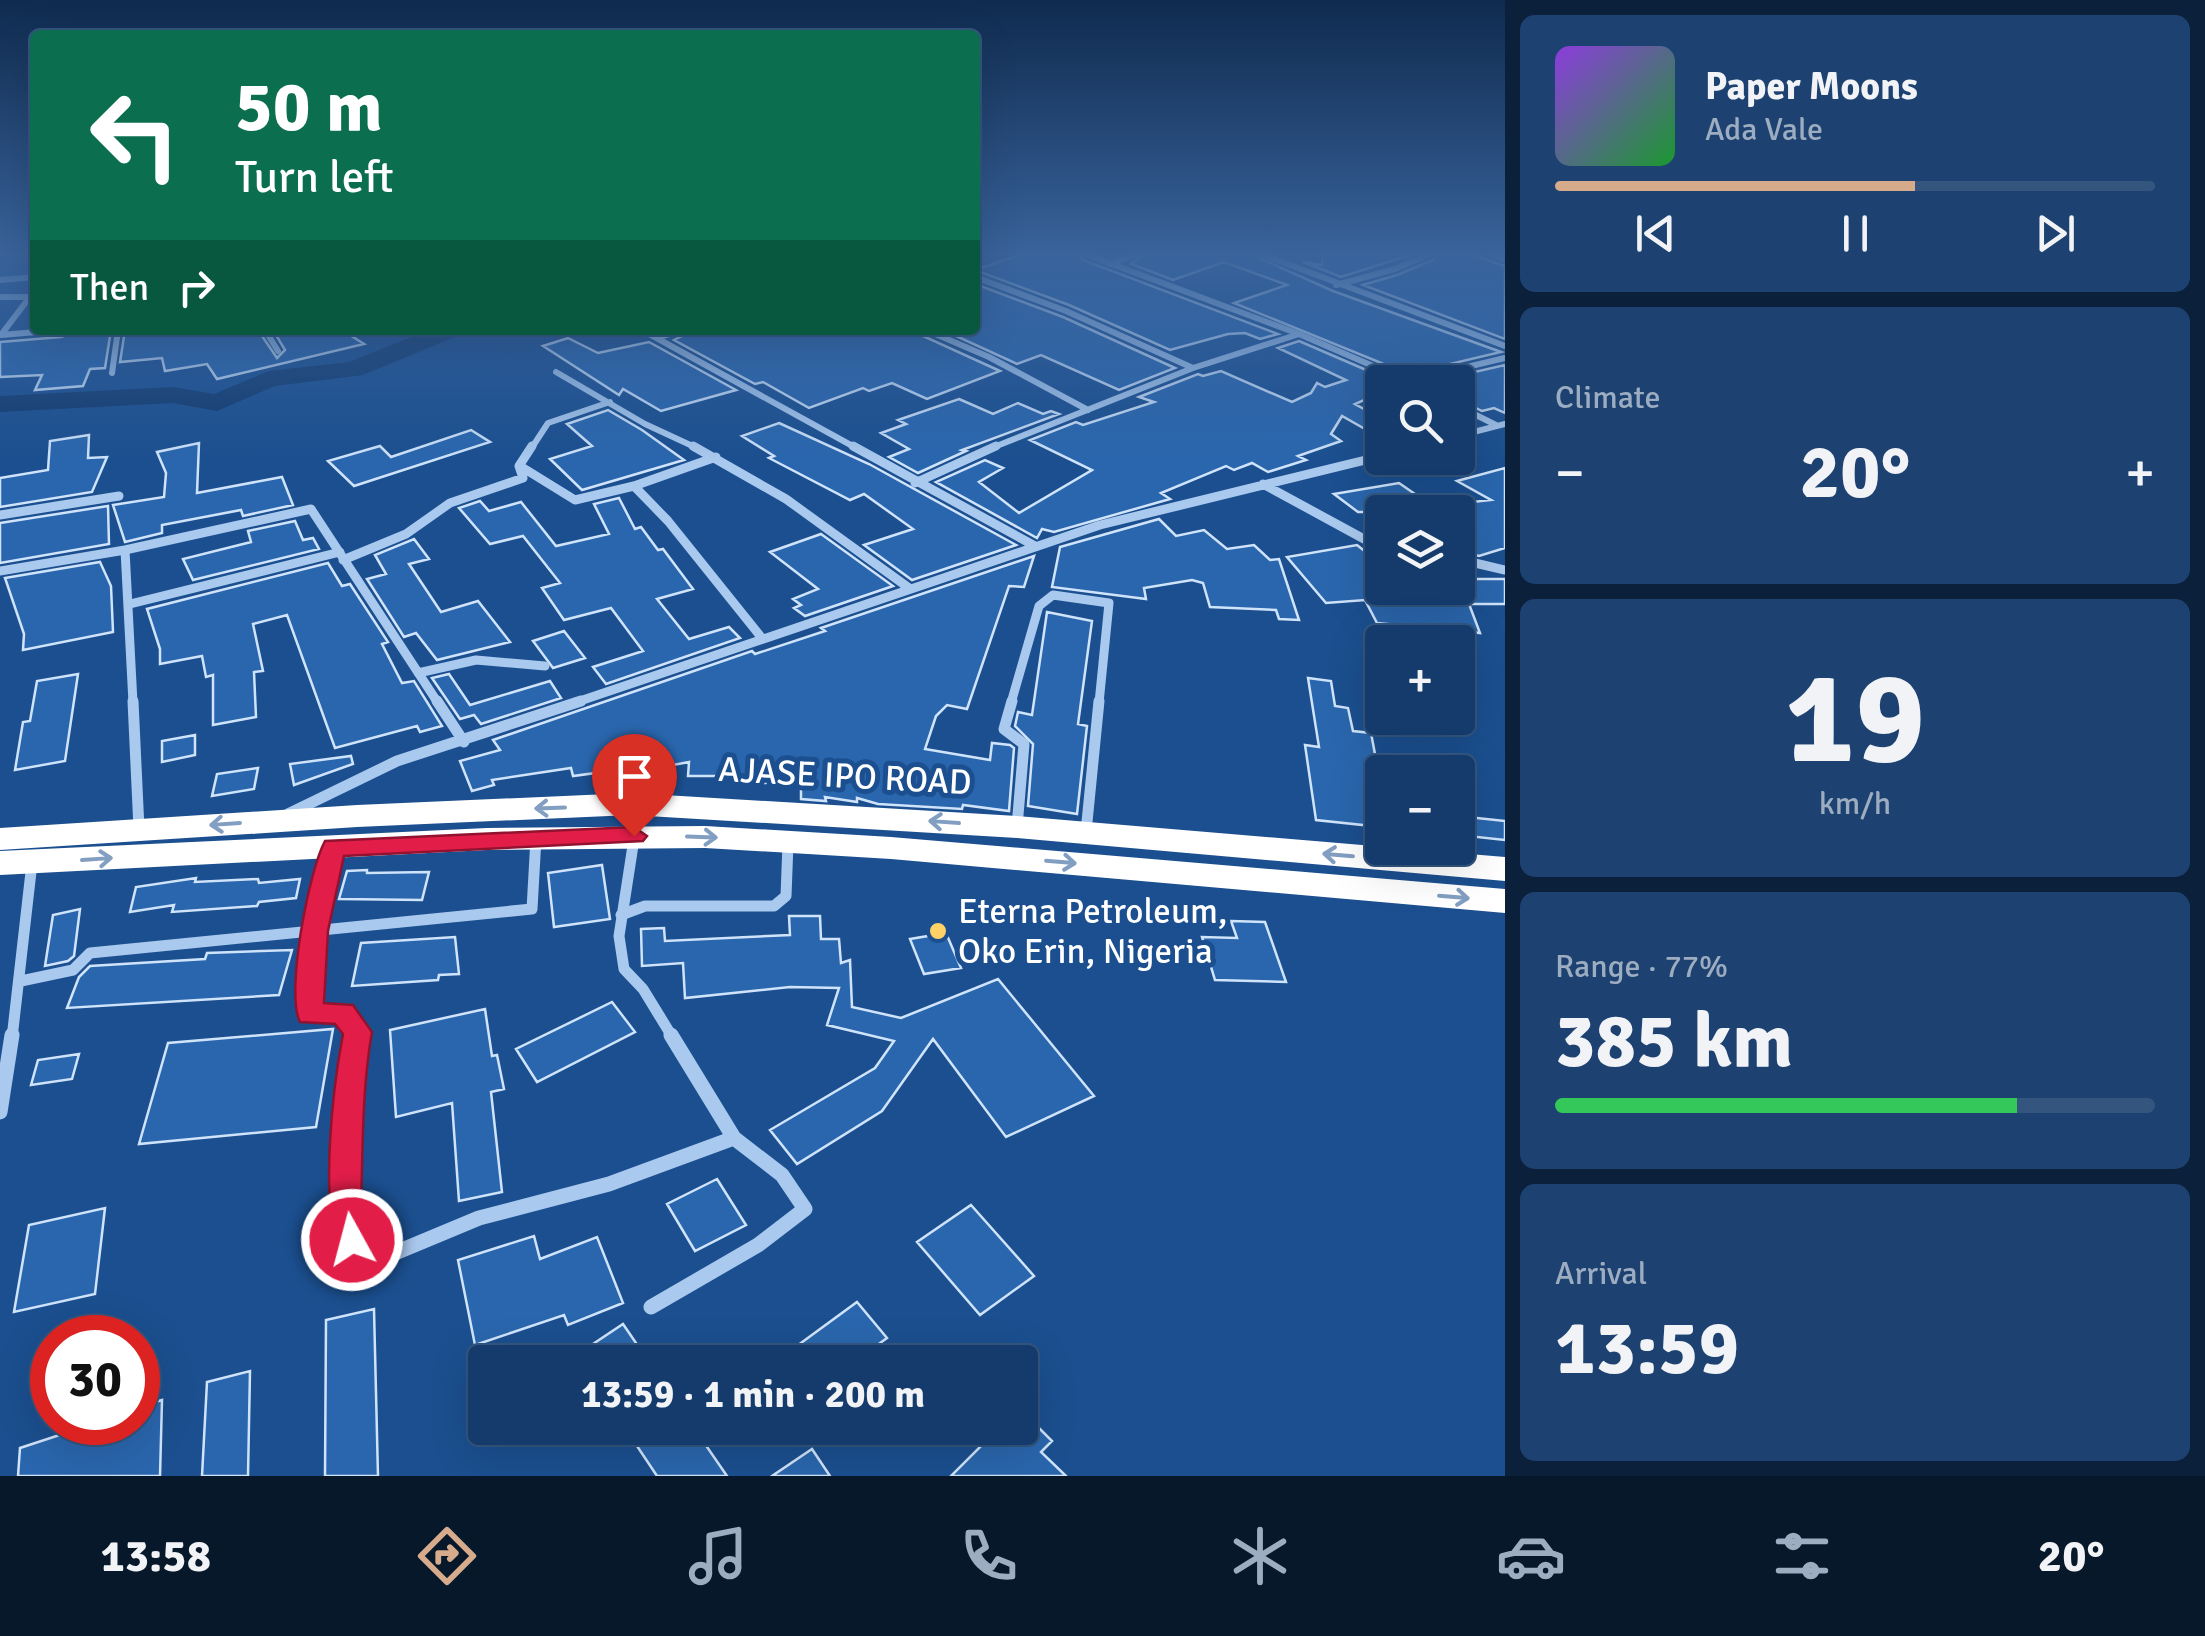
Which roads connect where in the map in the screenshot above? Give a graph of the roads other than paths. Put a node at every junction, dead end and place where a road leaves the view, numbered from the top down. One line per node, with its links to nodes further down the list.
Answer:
1 (8, 323): 5 (street)
2 (1092, 323): 18 (street)
3 (1268, 323): 6 (street)
4 (1441, 323): 13 (street)
5 (30, 333)
6 (1298, 334): 16 (street); 18 (street)
7 (117, 335): 20 (street)
8 (268, 335): 14 (street)
9 (656, 335): 12 (street)
10 (663, 335): 12 (street)
11 (937, 335): 22 (street)
12 (659, 336): 29 (street)
13 (1505, 346)
14 (278, 351)
15 (1505, 358): 17 (street)
16 (1370, 365)
17 (1475, 366)
18 (1192, 368): 22 (street)
19 (556, 372): 21 (street)
20 (112, 373)
21 (610, 402): 26 (street); 28 (street)
22 (1088, 410): 29 (street)
23 (1475, 413): 24 (street)
24 (1501, 424): 25 (street)
25 (1475, 431)
26 (717, 457): 31 (street); 41 (street)
27 (1365, 460): 30 (street)
28 (519, 466): 31 (street); 37 (street)
29 (914, 483): 35 (street)
30 (1262, 484): 34 (street); 35 (street)
31 (634, 486): 43 (street)
32 (119, 496): 33 (street)
33 (0, 515)
34 (1365, 539)
35 (1035, 546): 41 (street)
36 (124, 550): 37 (street); 40 (street); 42 (street)
37 (342, 556): 42 (street); 45 (street)
38 (1475, 564): 39 (street)
39 (1505, 570)
40 (0, 571)
41 (909, 588): 43 (street)
42 (130, 604): 50 (street)
43 (761, 637): 46 (street)
44 (545, 666): 45 (street)
45 (418, 673): 46 (street)
46 (464, 742): 47 (street)
47 (274, 821): 48 (highway, AJASE IPO ROAD); 50 (highway, AJASE IPO ROAD, one-way to 50)
48 (491, 825): 49 (highway, AJASE IPO ROAD, one-way to 48); 53 (highway, AJASE IPO ROAD); 56 (highway, AJASE IPO ROAD)
49 (1016, 826): 51 (highway, AJASE IPO ROAD); 51 (street)
50 (139, 830): 54 (highway, AJASE IPO ROAD)
51 (1086, 832): 58 (highway, AJASE IPO ROAD, one-way to 51)
52 (634, 836): 53 (highway, AJASE IPO ROAD); 55 (highway, AJASE IPO ROAD, one-way to 55); 60 (street)
53 (536, 838): 61 (street)
54 (0, 839)
55 (788, 842): 59 (highway, AJASE IPO ROAD, one-way to 59); 60 (street)
56 (334, 848): 57 (highway, AJASE IPO ROAD, one-way to 56); 61 (street)
57 (16, 863): 62 (street)
58 (1505, 869)
59 (1505, 901)
60 (621, 915): 64 (street)
61 (314, 931): 62 (street); 64 (street)
62 (21, 981): 63 (street)
63 (0, 1112)
64 (734, 1138): 65 (street)
65 (651, 1307)

